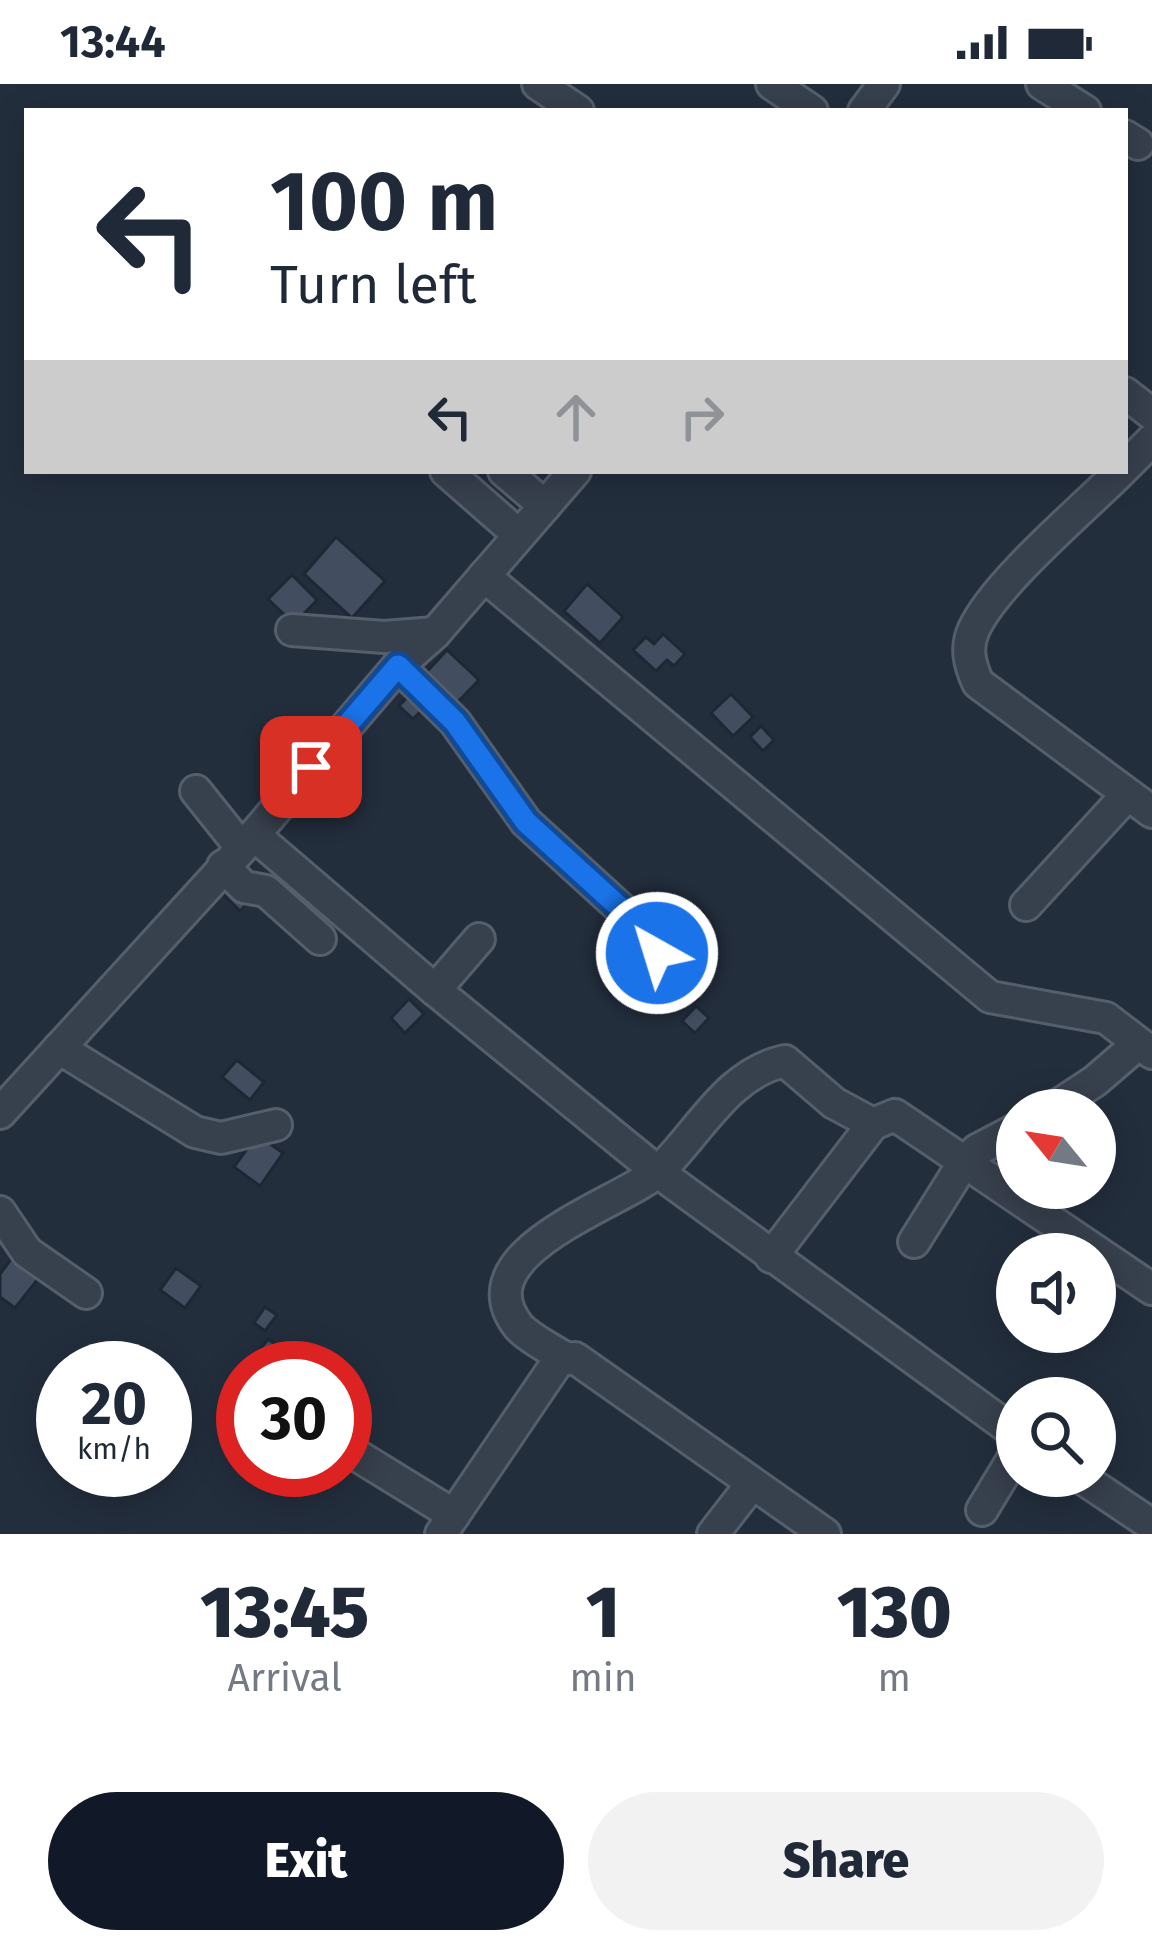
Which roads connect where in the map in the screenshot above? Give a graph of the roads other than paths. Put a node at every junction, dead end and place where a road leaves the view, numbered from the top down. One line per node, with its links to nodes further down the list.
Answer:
1 (538, 84): 4 (street)
2 (772, 84): 5 (street)
3 (1042, 84): 6 (street)
4 (574, 108)
5 (808, 108)
6 (1080, 108)
7 (1128, 394): 8 (street)
8 (1152, 414)
9 (1152, 440): 10 (street)
10 (1128, 464)
11 (449, 474): 16 (street)
12 (507, 474): 15 (street)
13 (572, 474): 15 (street)
14 (1118, 474): 22 (street)
15 (544, 506): 16 (street)
16 (519, 536): 17 (street)
17 (484, 576): 19 (street); 30 (street)
18 (292, 629): 19 (street)
19 (435, 633): 20 (street)
20 (398, 666): 23 (street); 27 (street)
21 (196, 791): 23 (street)
22 (1140, 803): 24 (street)
23 (239, 849): 25 (street); 28 (street); 29 (street)
24 (1026, 905)
25 (320, 938)
26 (479, 939): 28 (street)
27 (657, 953)
28 (435, 991): 37 (street)
29 (59, 1048): 32 (street); 34 (street)
30 (1145, 1048): 31 (street)
31 (1083, 1089)
32 (0, 1113)
33 (873, 1124): 36 (street); 37 (street); 40 (street)
34 (277, 1125)
35 (996, 1140): 36 (street)
36 (964, 1162): 39 (street); 41 (street)
37 (658, 1172): 40 (street); 43 (street)
38 (0, 1212): 42 (street)
39 (914, 1242)
40 (771, 1257): 44 (street)
41 (1152, 1289)
42 (86, 1293)
43 (566, 1358): 46 (street); 50 (street)
44 (996, 1419)
45 (372, 1468): 50 (street)
46 (751, 1485): 52 (street); 53 (street)
47 (996, 1487): 49 (street)
48 (1110, 1497): 51 (street)
49 (982, 1510)
50 (447, 1525)
51 (1152, 1525)
52 (713, 1534)
53 (825, 1534)

